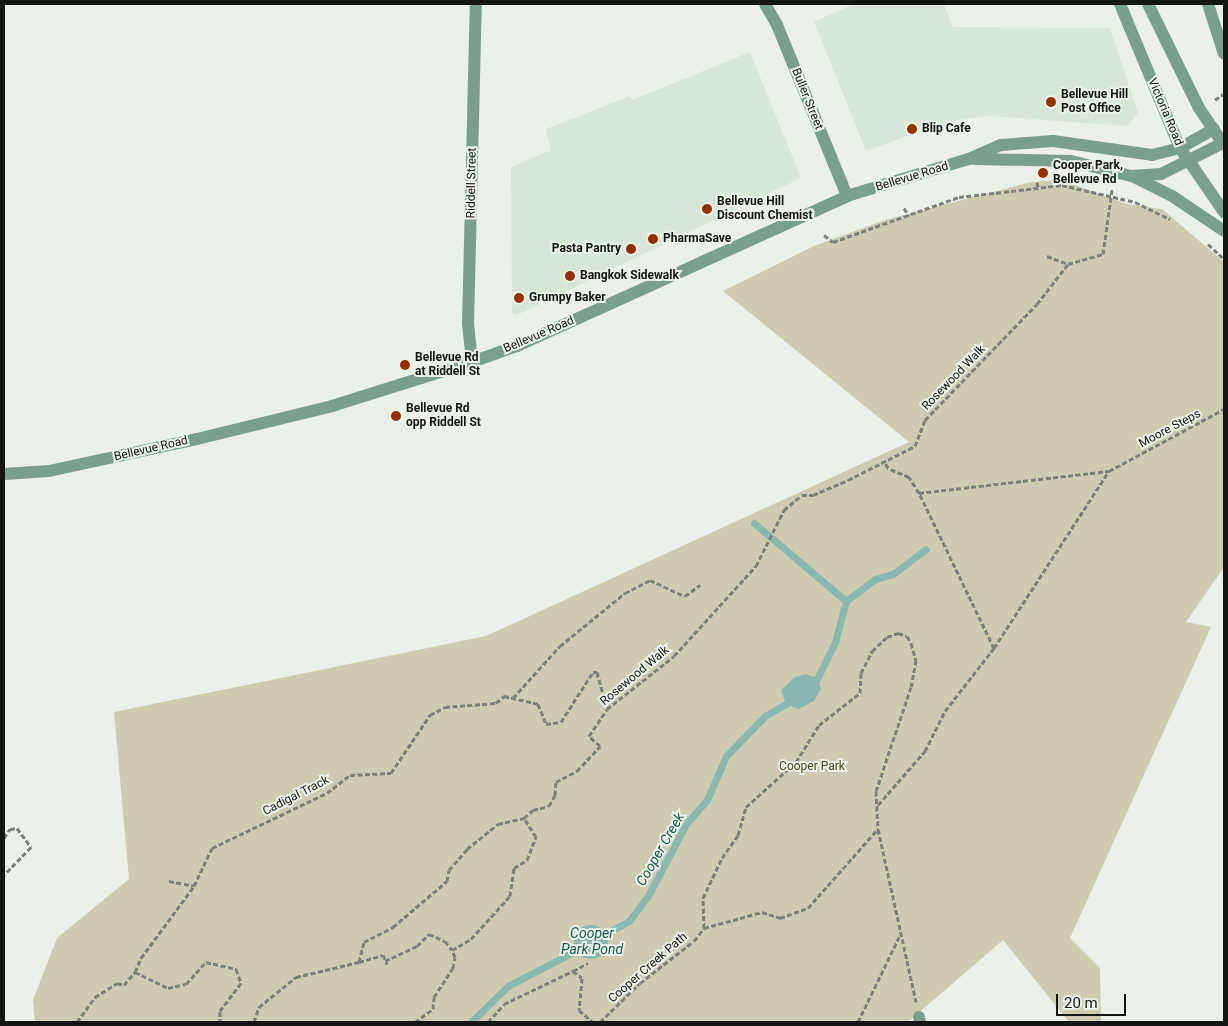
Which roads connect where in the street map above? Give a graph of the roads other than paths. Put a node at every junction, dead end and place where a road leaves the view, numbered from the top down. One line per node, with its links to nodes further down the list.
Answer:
1 (476, 4): 16 (street, Riddell Street)
2 (765, 4): 13 (street, Buller Street)
3 (1120, 4): 9 (street, Victoria Road)
4 (1148, 4): 7 (street)
5 (1209, 5): 6 (street)
6 (1224, 54)
7 (1214, 129): 8 (street); 9 (street, Bellevue Road)
8 (1224, 143): 11 (street, Bellevue Road)
9 (1180, 148): 10 (street, Bellevue Road); 11 (street, Victoria Road)
10 (969, 159): 12 (street, Bellevue Road); 13 (street, Bellevue Road)
11 (1189, 161): 12 (street, Bellevue Road); 14 (street, Victoria Road)
12 (1131, 176): 15 (street)
13 (847, 196): 16 (street, Bellevue Road)
14 (1224, 212)
15 (1224, 231)
16 (472, 362): 17 (street, Bellevue Road)
17 (4, 474)

